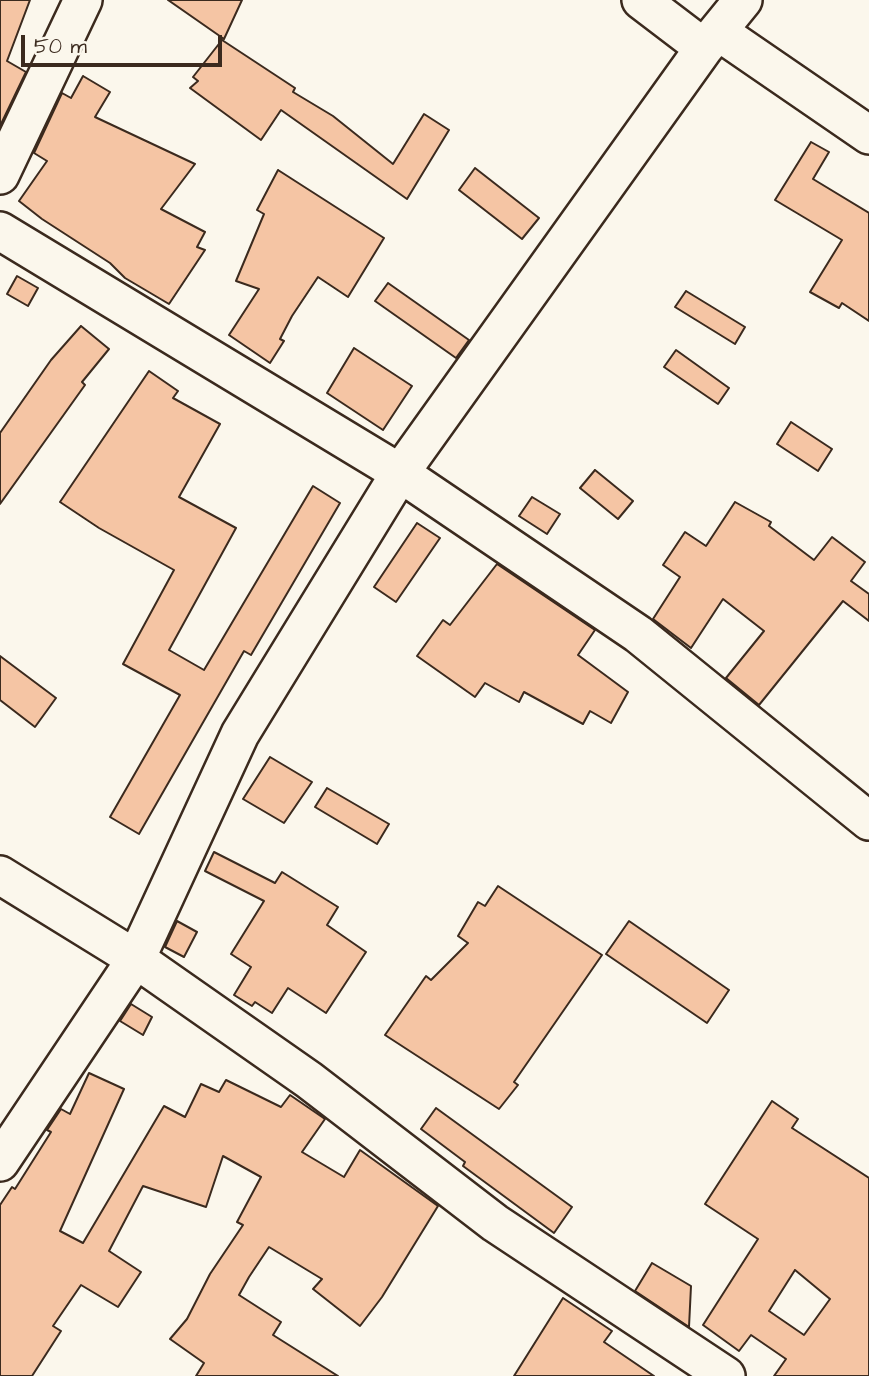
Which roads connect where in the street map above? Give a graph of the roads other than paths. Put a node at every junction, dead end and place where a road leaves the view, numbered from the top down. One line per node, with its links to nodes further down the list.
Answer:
1 (83, 0): 6 (street)
2 (641, 0): 4 (street)
3 (743, 0): 4 (street)
4 (712, 40): 5 (street); 8 (street)
5 (869, 135)
6 (0, 175)
7 (0, 231): 8 (street)
8 (400, 473): 9 (street); 11 (street)
9 (869, 821)
10 (0, 875): 11 (street)
11 (136, 959): 12 (street); 13 (street)
12 (0, 1162)
13 (726, 1376)

